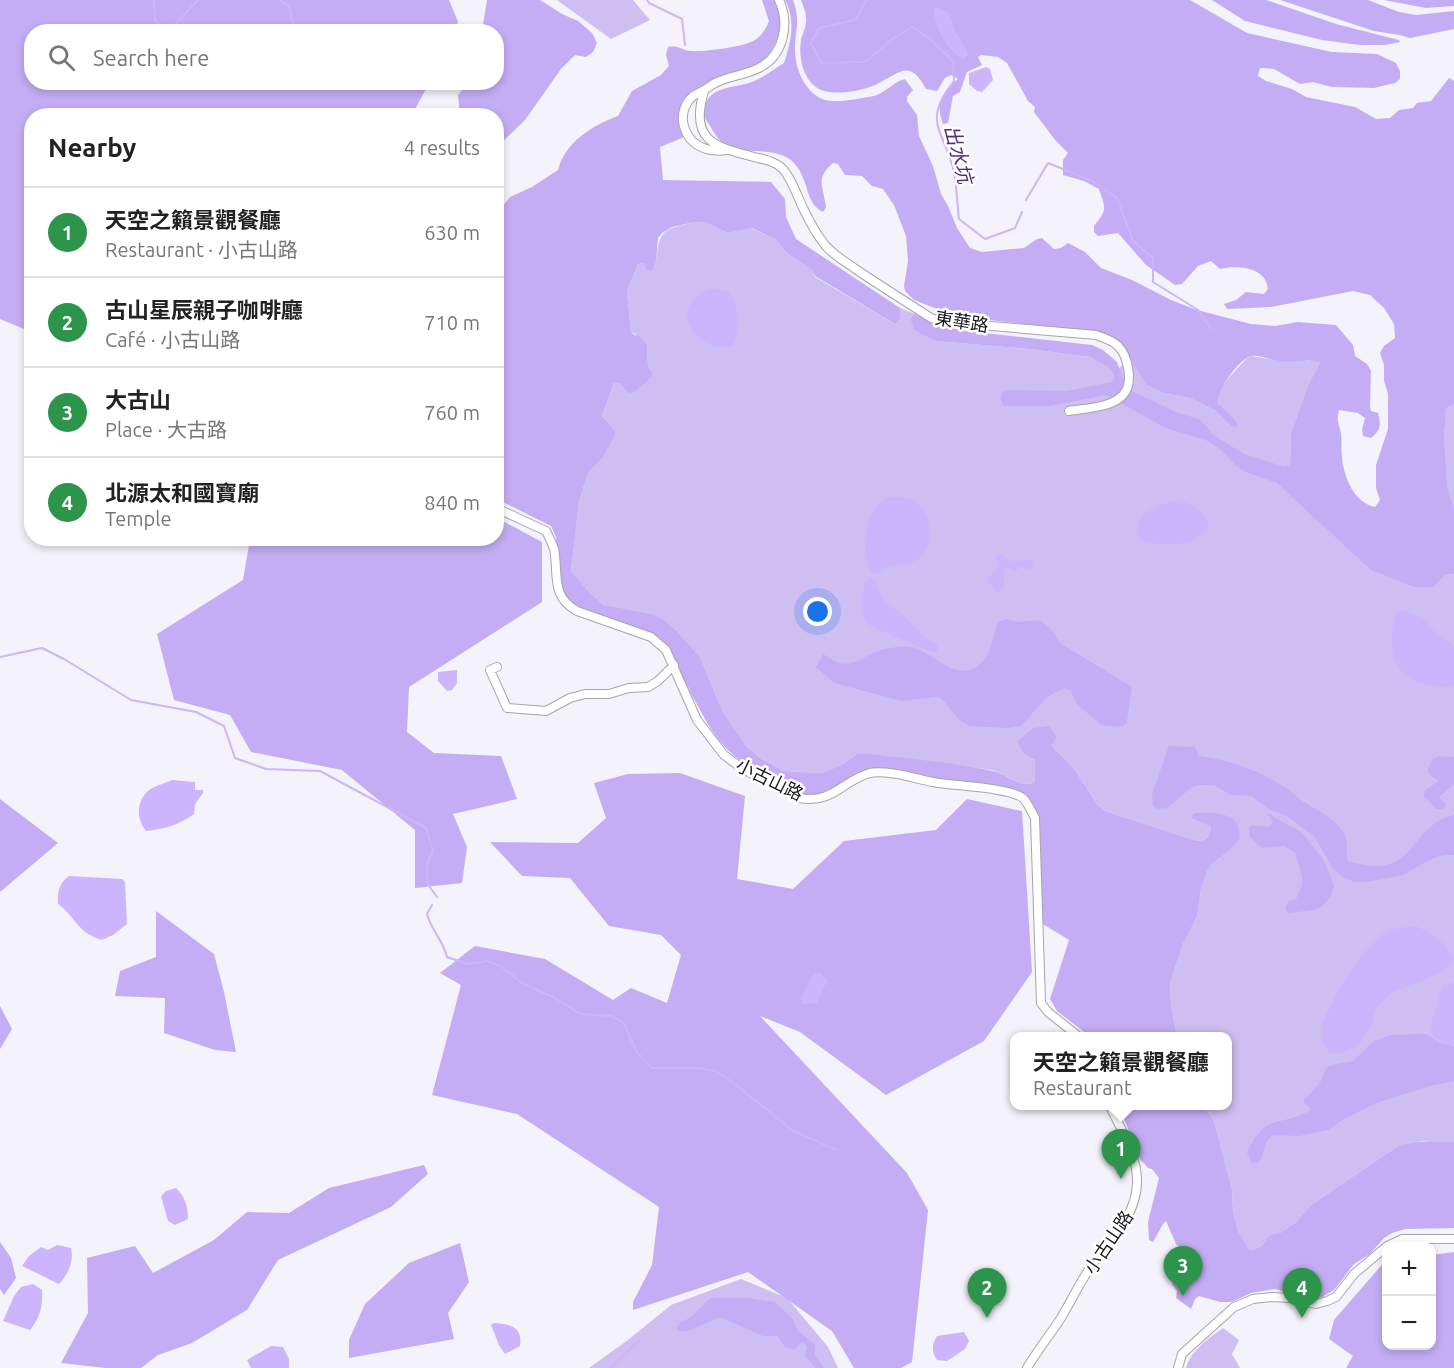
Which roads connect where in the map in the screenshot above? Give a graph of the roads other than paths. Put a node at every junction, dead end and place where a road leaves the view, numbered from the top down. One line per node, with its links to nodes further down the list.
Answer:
1 (779, 0): 2 (street, 東華路)
2 (704, 90): 3 (street, 東華路); 3 (street, 東華路)
3 (728, 150): 4 (street, 東華路)
4 (1069, 411)
5 (504, 512): 6 (street, 小古山路)
6 (674, 665): 7 (street); 8 (street, 小古山路)
7 (496, 667)
8 (1073, 1032)
9 (1112, 1110): 13 (street, 小古山路)
10 (1454, 1239): 11 (street)
11 (1396, 1242)
12 (1382, 1251): 14 (street)
13 (1027, 1368)
14 (1178, 1368)

